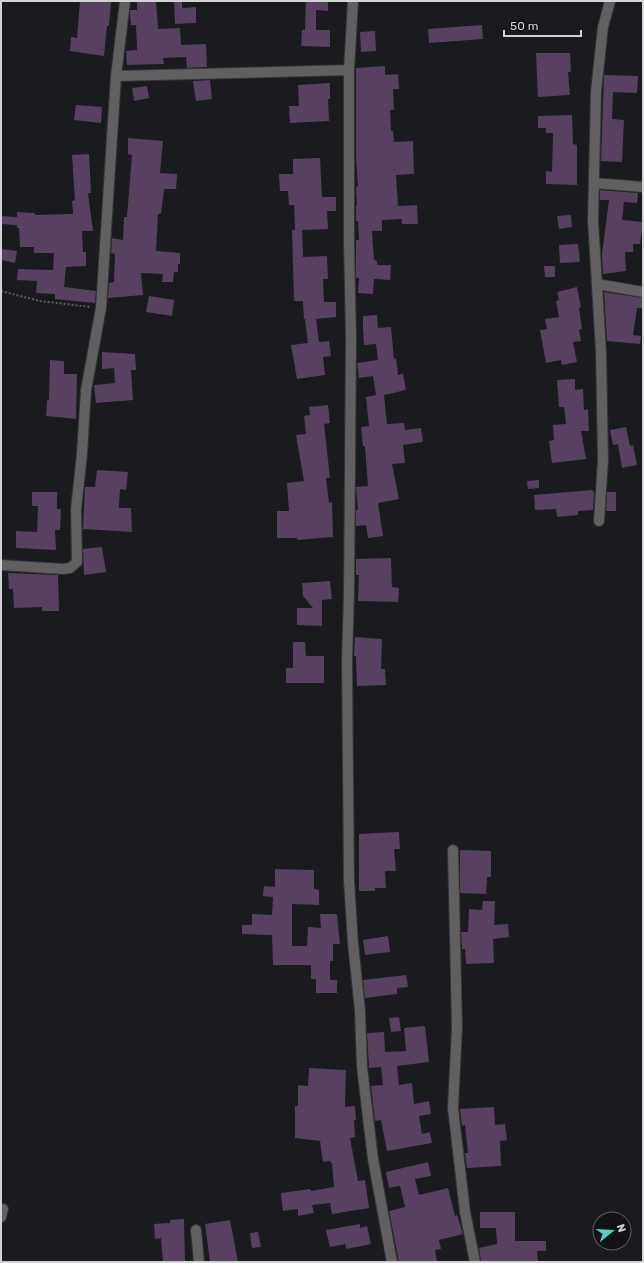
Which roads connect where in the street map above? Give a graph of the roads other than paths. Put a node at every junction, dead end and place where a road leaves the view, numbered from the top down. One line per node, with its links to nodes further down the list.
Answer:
1 (125, 1): 5 (street)
2 (353, 1): 4 (street)
3 (610, 1): 6 (street)
4 (349, 70): 5 (street); 15 (street)
5 (116, 76): 11 (street)
6 (594, 183): 7 (street); 8 (street)
7 (643, 187)
8 (597, 284): 9 (street); 10 (street)
9 (643, 292)
10 (599, 521)
11 (1, 565)
12 (453, 850): 16 (street)
13 (196, 1230): 14 (street)
14 (199, 1262)
15 (392, 1262)
16 (475, 1262)

